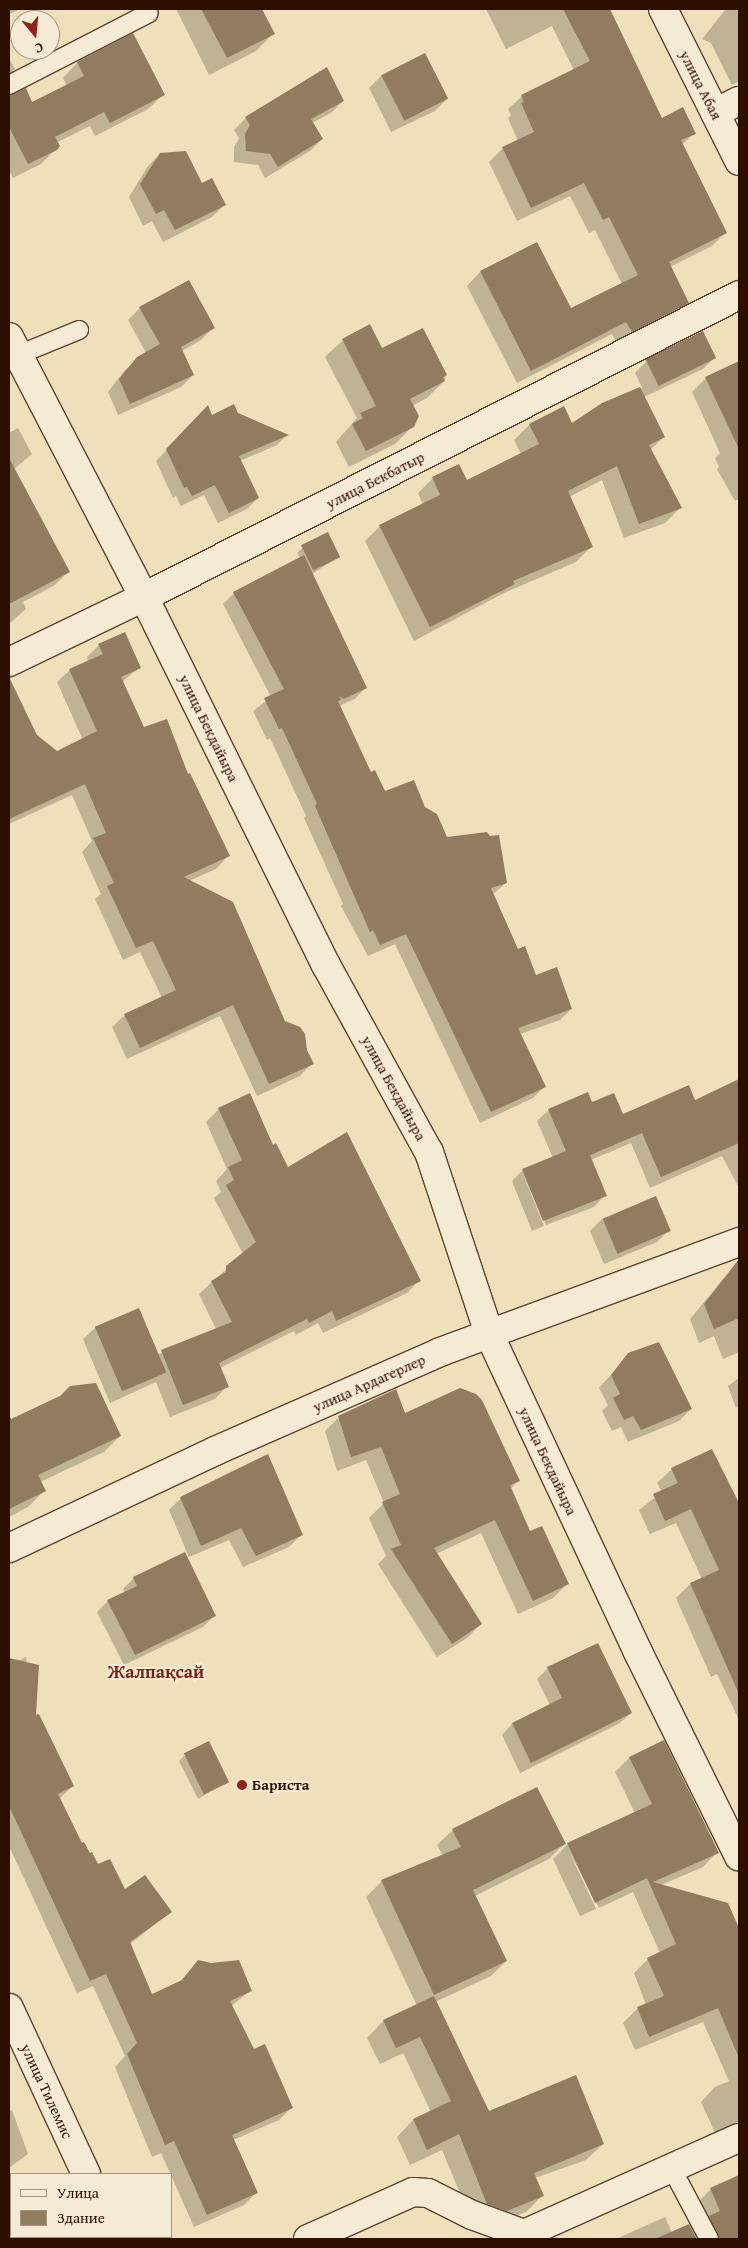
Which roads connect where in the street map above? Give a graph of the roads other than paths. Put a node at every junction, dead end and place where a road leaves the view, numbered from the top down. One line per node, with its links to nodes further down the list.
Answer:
1 (663, 9): 5 (street, улица Абая)
2 (149, 13): 3 (lane)
3 (9, 85)
4 (739, 101): 5 (street)
5 (715, 113): 6 (street, улица Абая)
6 (739, 161)
7 (739, 295): 10 (street, улица Бекбатыр)
8 (79, 330): 9 (lane)
9 (13, 346): 10 (street, улица Бекдайыра)
10 (144, 597): 11 (street, улица Бекбатыр); 13 (street, улица Бекдайыра)
11 (9, 662)
12 (739, 1242): 13 (street, улица Ардагерлер)
13 (490, 1336): 14 (street, улица Ардагерлер); 15 (street, улица Бекдайыра)
14 (9, 1548)
15 (739, 1856)
16 (9, 2008): 19 (street, улица Тилемис)
17 (739, 2138): 18 (street)
18 (672, 2169): 20 (street); 22 (lane)
19 (86, 2173)
20 (521, 2236): 21 (street)
21 (308, 2239)
22 (709, 2239)

